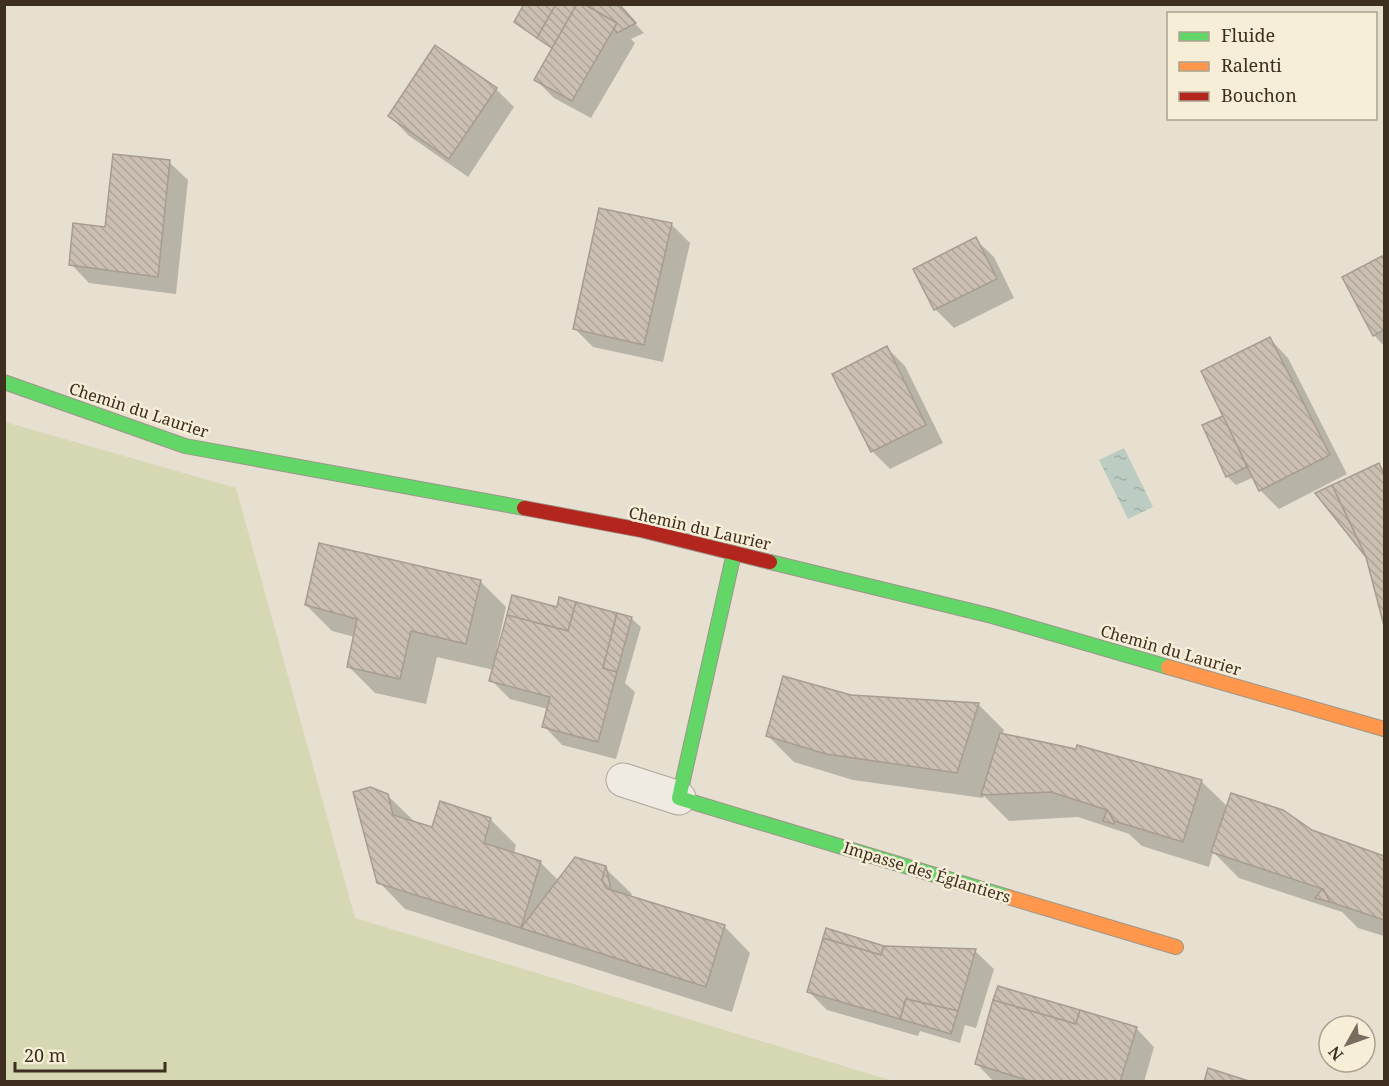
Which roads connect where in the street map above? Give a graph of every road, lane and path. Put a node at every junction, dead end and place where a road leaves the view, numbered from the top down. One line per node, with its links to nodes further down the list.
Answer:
1 (4, 382): 2 (street, Chemin du Laurier)
2 (734, 553): 3 (street, Chemin du Laurier); 5 (street)
3 (1384, 729)
4 (623, 780): 5 (street, Impasse des Églantiers)
5 (679, 798): 6 (street, Impasse des Églantiers)
6 (1176, 947)

